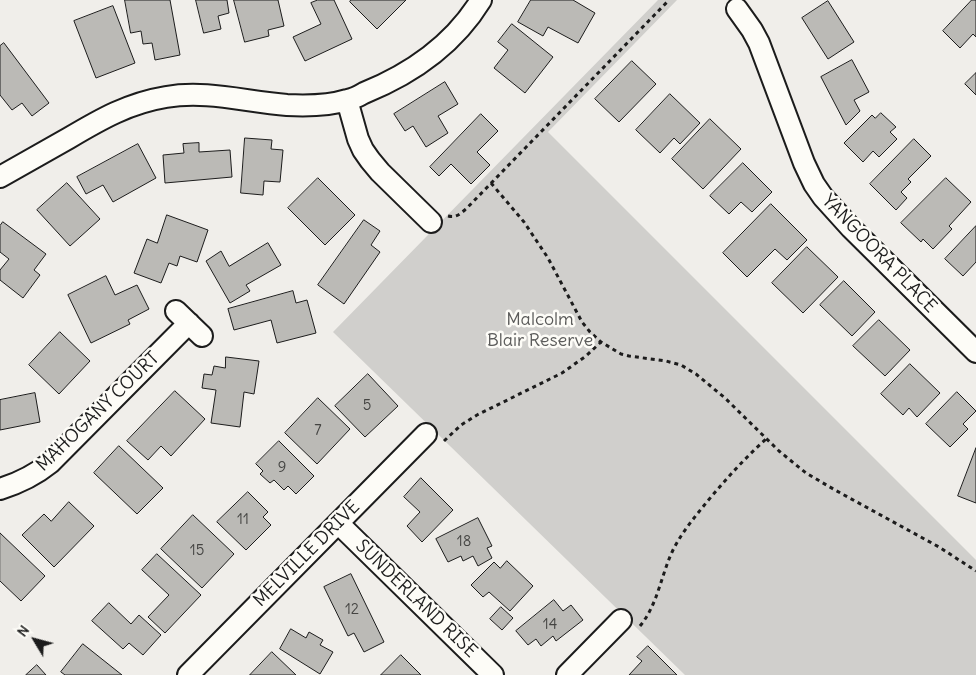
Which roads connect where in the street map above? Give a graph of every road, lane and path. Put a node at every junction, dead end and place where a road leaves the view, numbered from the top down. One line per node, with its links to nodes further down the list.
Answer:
1 (480, 0): 4 (street)
2 (669, 0): 6 (path)
3 (737, 9): 10 (street, YANGOORA PLACE)
4 (347, 100): 5 (street); 7 (street)
5 (0, 177)
6 (492, 183): 7 (path); 9 (path)
7 (438, 218)
8 (189, 323): 13 (street, MAHOGANY COURT)
9 (601, 342): 11 (path); 12 (path)
10 (976, 352)
11 (434, 438): 14 (street, MELVILLE DRIVE)
12 (766, 439): 15 (path); 16 (path)
13 (0, 489)
14 (338, 523): 17 (street, MELVILLE DRIVE); 18 (street, SUNDERLAND RISE)
15 (976, 571)
16 (628, 625): 19 (street)
17 (188, 675)
18 (493, 675)
19 (567, 675)

